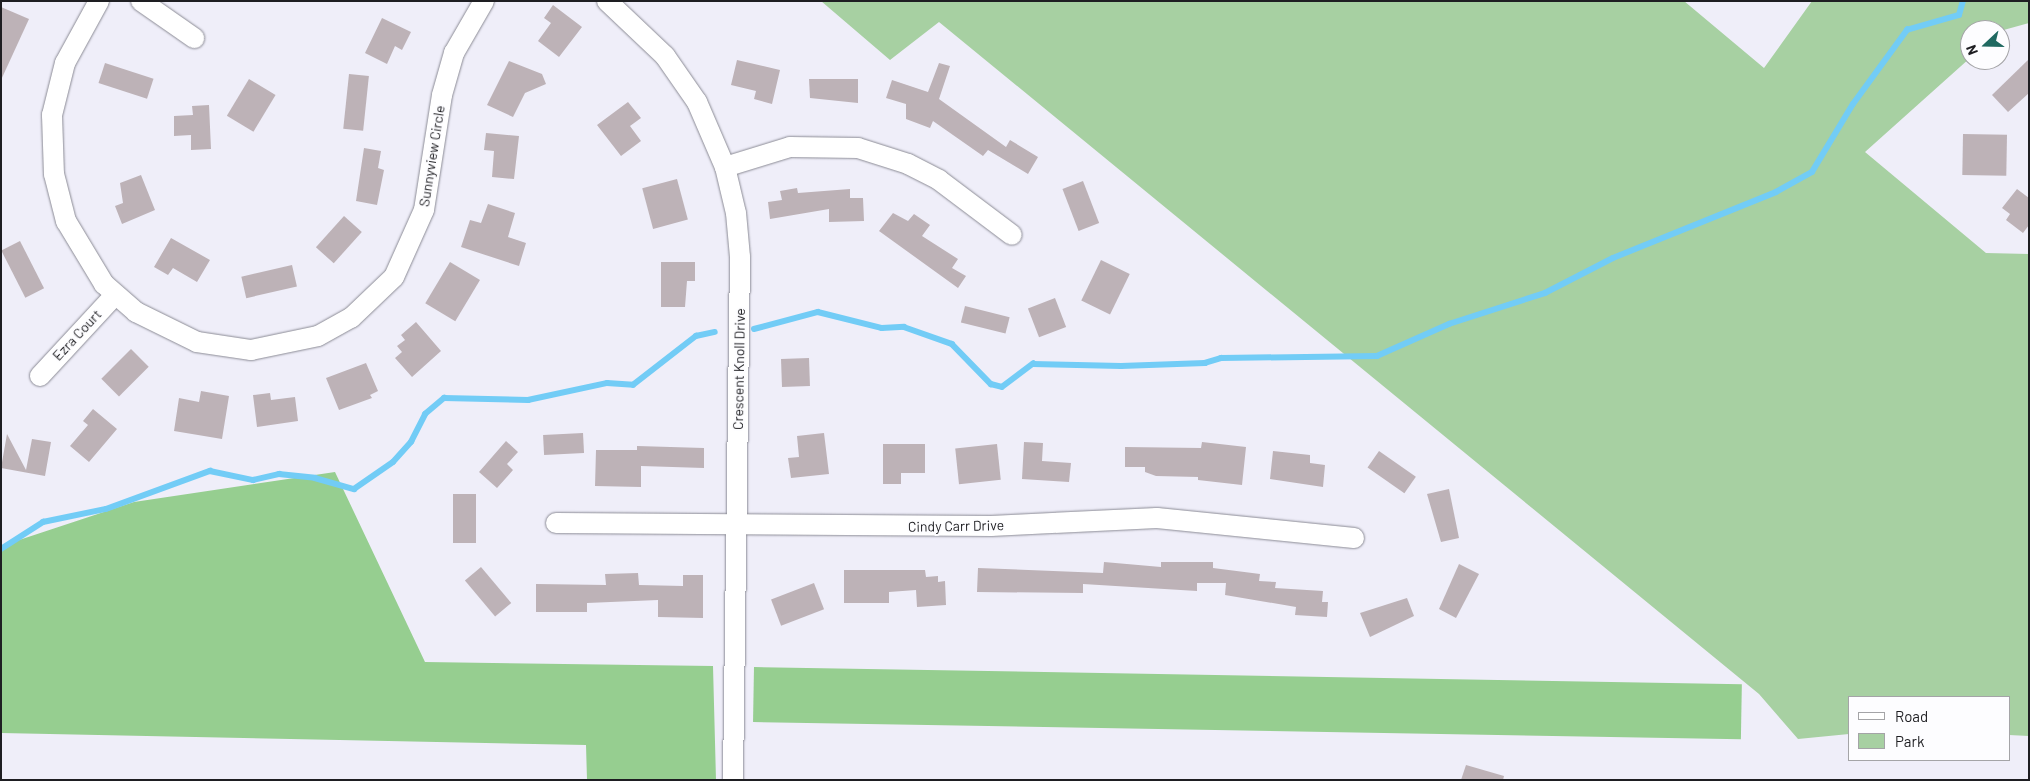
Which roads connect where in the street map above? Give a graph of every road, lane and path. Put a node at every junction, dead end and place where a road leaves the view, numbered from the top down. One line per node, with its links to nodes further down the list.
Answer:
1 (99, 1): 8 (street, Sunnyview Circle)
2 (141, 1): 5 (street)
3 (484, 1): 8 (street, Sunnyview Circle)
4 (607, 1): 6 (street, Crescent Knoll Drive)
5 (194, 38)
6 (725, 167): 7 (street); 11 (street, Crescent Knoll Drive)
7 (1012, 235)
8 (115, 295): 9 (street, Ezra Court)
9 (40, 376)
10 (556, 523): 11 (street, Cindy Carr Drive)
11 (735, 525): 12 (street, Cindy Carr Drive); 13 (street, Crescent Knoll Drive)
12 (1354, 538)
13 (733, 780)

